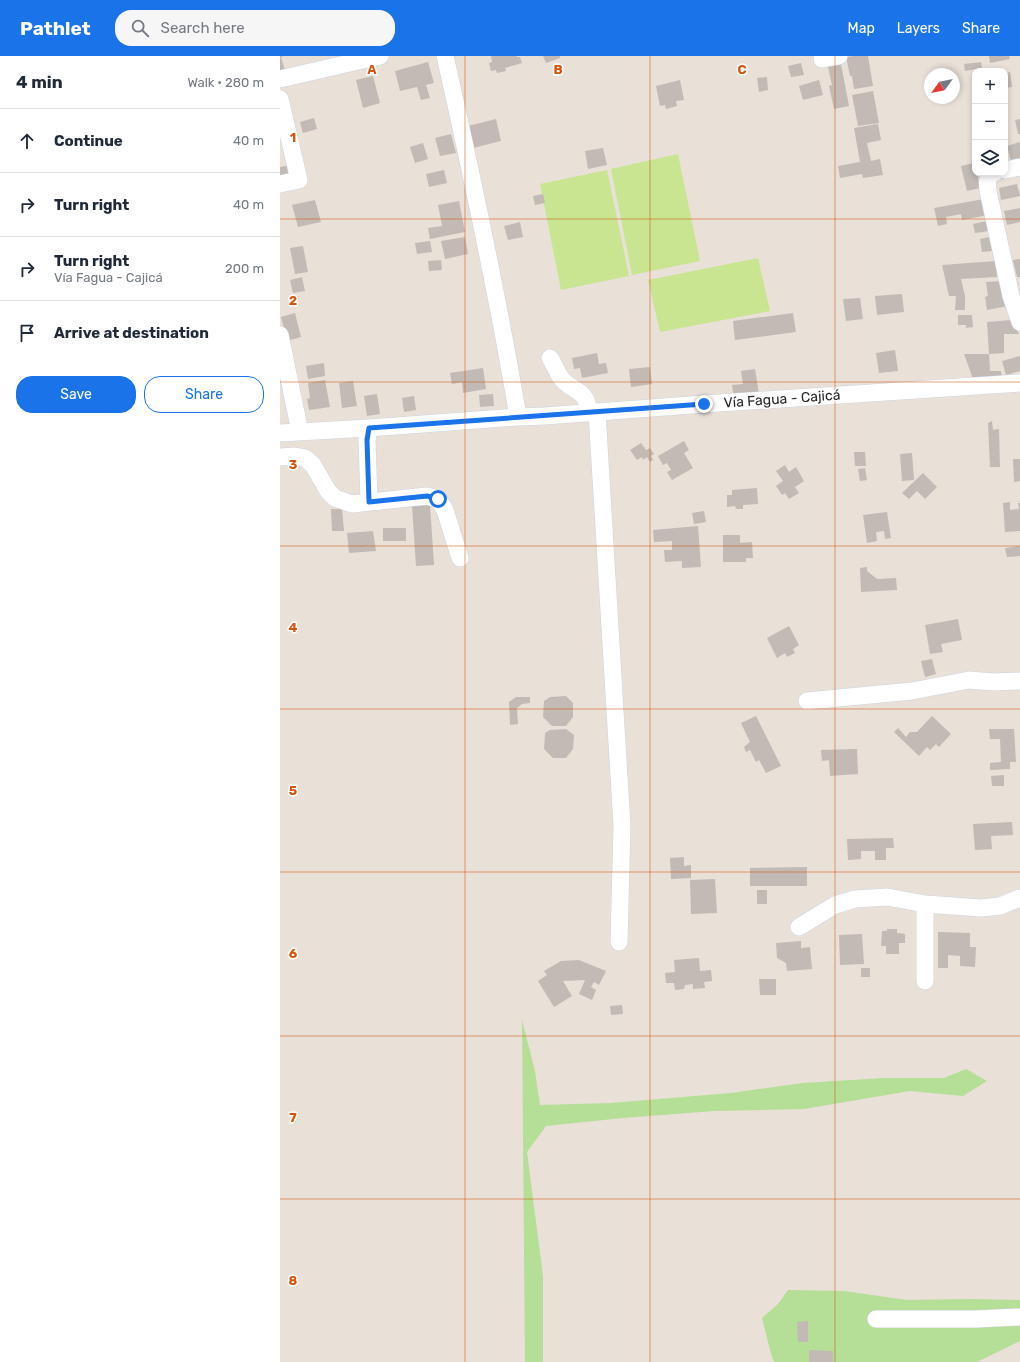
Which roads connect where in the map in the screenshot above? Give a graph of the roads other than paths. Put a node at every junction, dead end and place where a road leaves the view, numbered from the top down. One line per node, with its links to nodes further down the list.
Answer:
1 (380, 56): 5 (street)
2 (445, 56): 16 (street)
3 (839, 56): 4 (street)
4 (822, 59)
5 (280, 79)
6 (280, 99): 10 (street)
7 (1020, 167): 8 (street)
8 (1008, 169)
9 (990, 176): 11 (street)
10 (280, 184)
11 (1020, 322)
12 (280, 335): 18 (street)
13 (550, 358): 15 (street)
14 (1020, 383): 15 (street, Vía Fagua - Cajicá)
15 (593, 412): 16 (street, Vía Fagua - Cajicá); 28 (street)
16 (518, 417): 17 (street, Vía Fagua - Cajicá)
17 (369, 428): 18 (street, Vía Fagua - Cajicá); 21 (street)
18 (300, 432): 19 (street, Vía Fagua - Cajicá)
19 (280, 433)
20 (280, 457): 21 (street)
21 (369, 502): 22 (street)
22 (460, 558)
23 (1020, 681): 24 (street)
24 (807, 701)
25 (1020, 898): 26 (street)
26 (925, 904): 27 (street); 29 (street)
27 (799, 927)
28 (619, 942)
29 (925, 981)
30 (1020, 1317): 31 (street)
31 (876, 1319)

